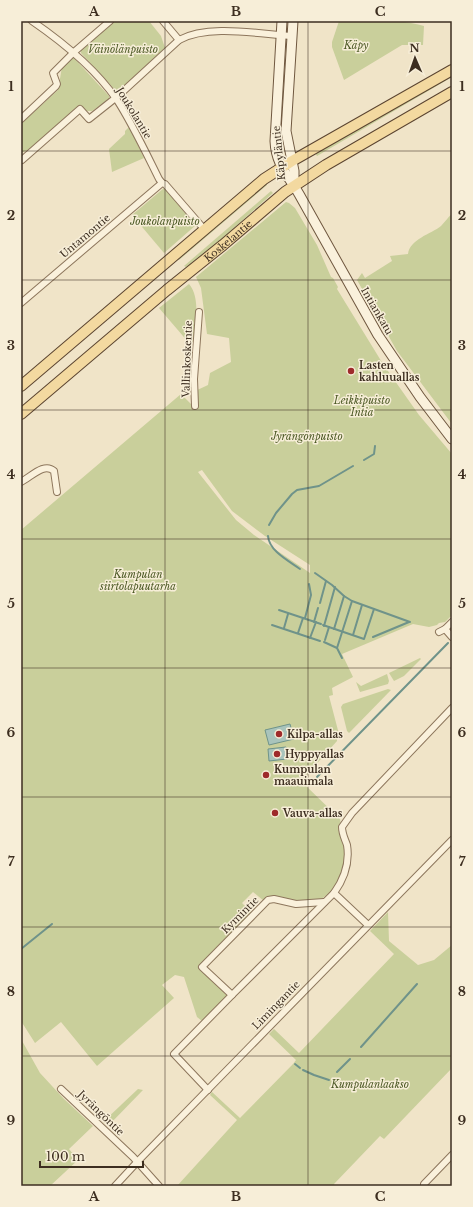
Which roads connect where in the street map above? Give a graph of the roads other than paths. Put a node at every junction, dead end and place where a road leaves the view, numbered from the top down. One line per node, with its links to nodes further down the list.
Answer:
1 (32, 21): 9 (street, Joukolantie)
2 (110, 21): 9 (street)
3 (163, 21): 8 (street)
4 (282, 21): 6 (main road, Käpyläntie)
5 (293, 21): 7 (main road, Käpyläntie)
6 (281, 36): 7 (street); 8 (street); 16 (main road, Käpyläntie)
7 (292, 36): 15 (main road, Käpyläntie)
8 (179, 40): 12 (street)
9 (74, 52): 12 (street, Joukolantie); 13 (street)
10 (452, 70): 15 (main road)
11 (452, 92): 18 (main road, Koskelantie)
12 (115, 98): 14 (street); 17 (street, Joukolantie)
13 (21, 119)
14 (21, 159)
15 (292, 161): 16 (main road); 18 (main road, Käpyläntie)
16 (281, 168): 18 (main road, Käpyläntie); 19 (main road)
17 (162, 183): 19 (street, Joukolantie); 20 (street, Untamontie)
18 (294, 186): 24 (main road, Koskelantie); 25 (main road, Intiankatu)
19 (204, 229): 22 (main road)
20 (21, 303)
21 (199, 312): 23 (street, Vallinkoskentie)
22 (21, 386)
23 (195, 406)
24 (21, 414)
25 (452, 439)
26 (21, 482): 27 (street)
27 (57, 492)
28 (452, 622): 29 (street)
29 (452, 637)
30 (452, 708): 32 (street)
31 (452, 840): 34 (street, Limingantie)
32 (334, 893): 33 (street); 34 (street)
33 (324, 902): 35 (street); 35 (street, Kymintie)
34 (368, 925): 37 (street, Limingantie)
35 (232, 995): 37 (street)
36 (61, 1089): 39 (street, Jyrängöntie)
37 (208, 1090): 39 (street, Limingantie)
38 (452, 1155): 42 (street)
39 (137, 1162): 40 (street, Limingantie); 41 (street, Jyrängöntie)
40 (115, 1186)
41 (159, 1186)
42 (424, 1186)

